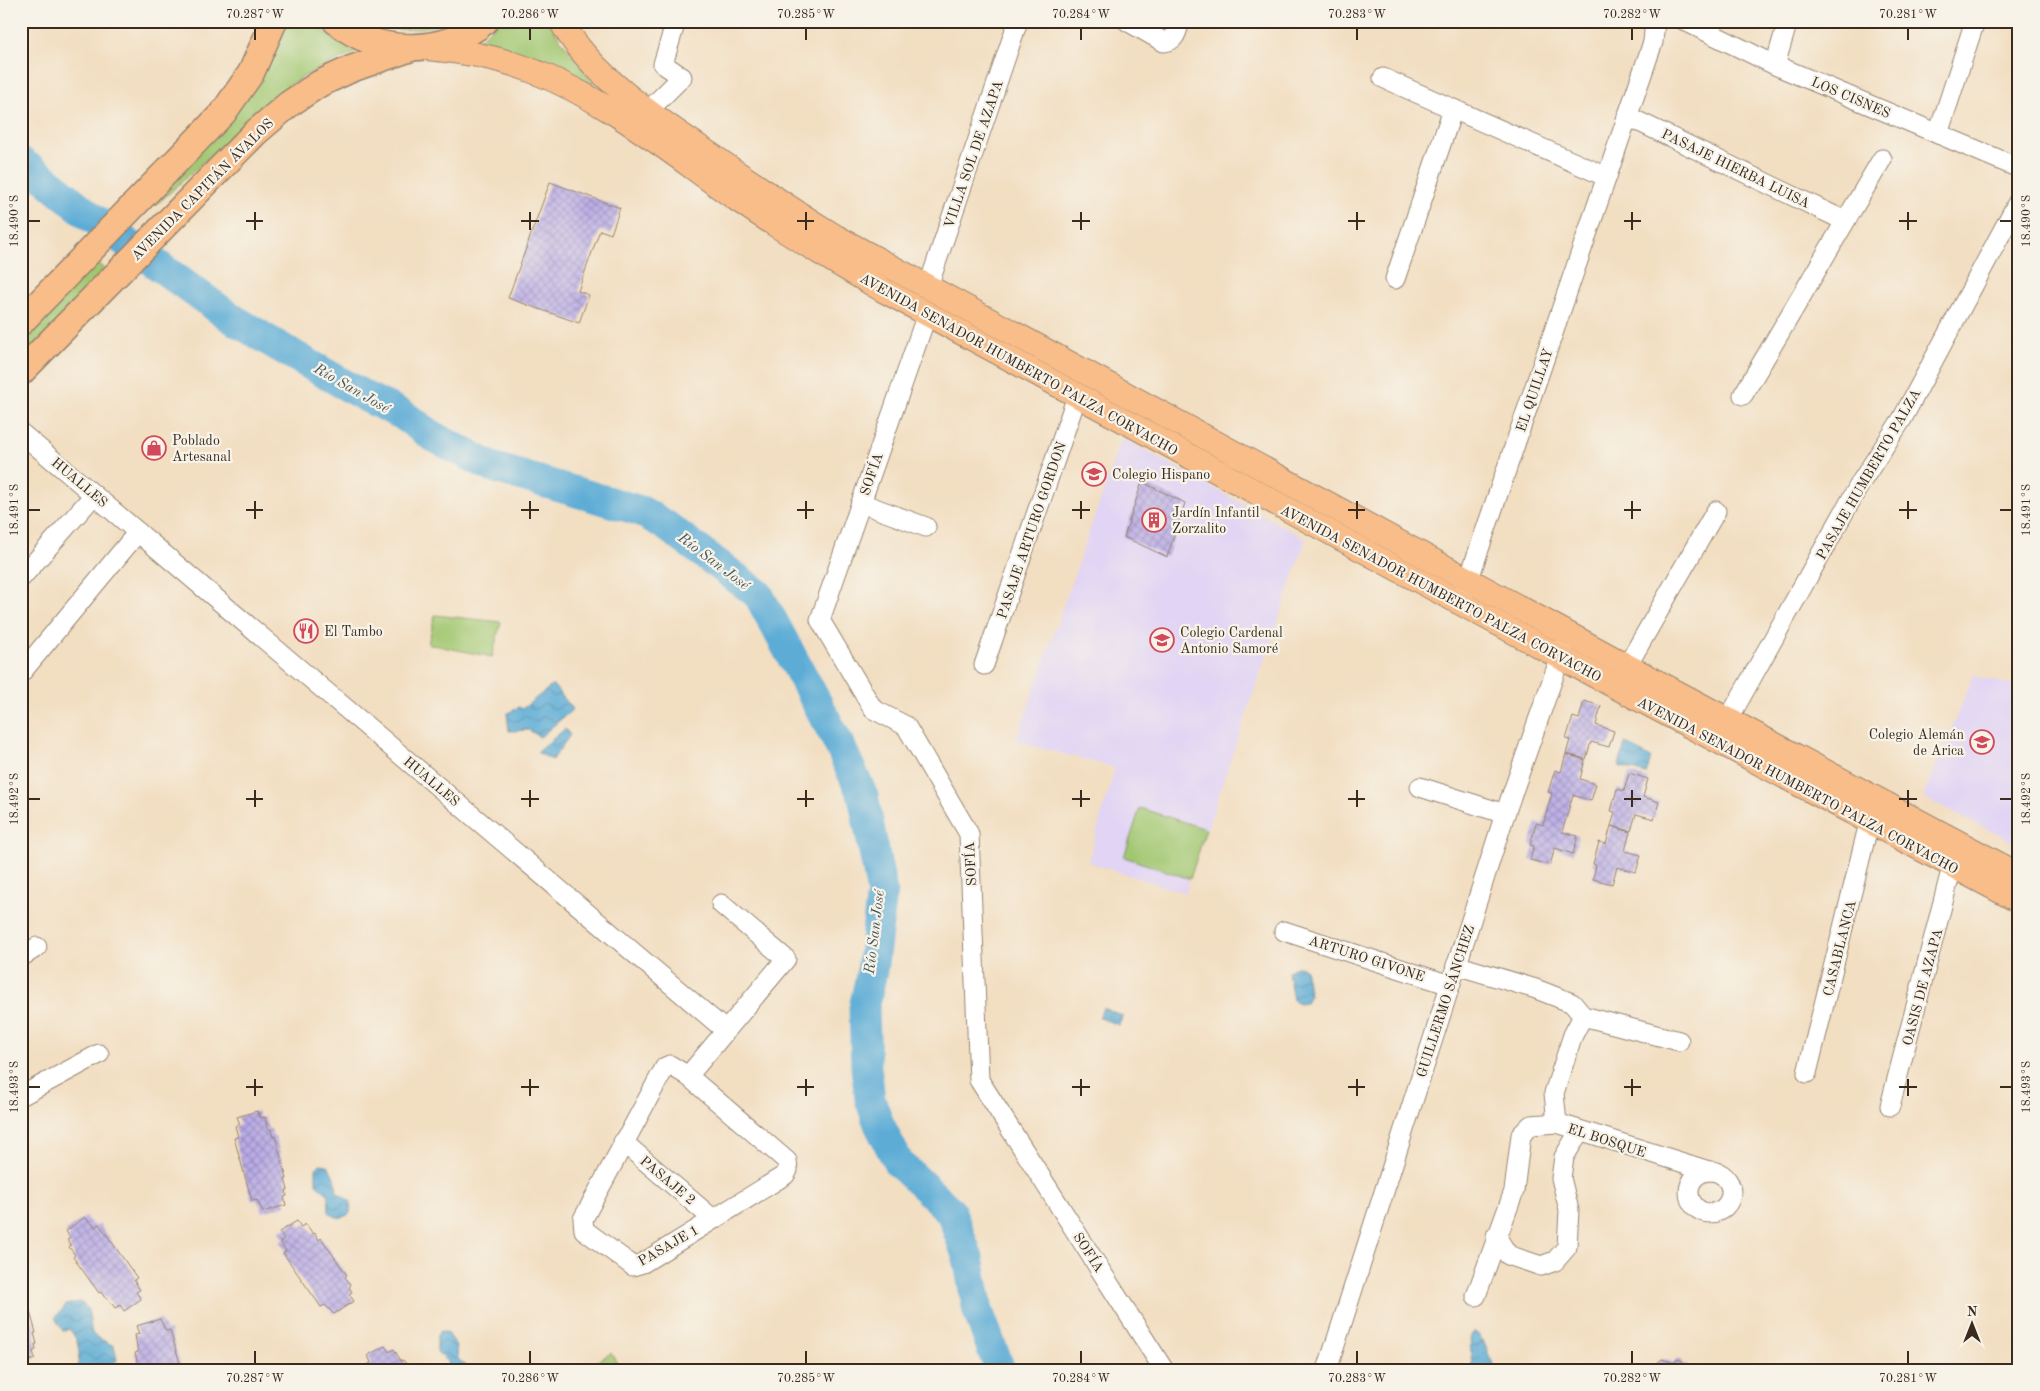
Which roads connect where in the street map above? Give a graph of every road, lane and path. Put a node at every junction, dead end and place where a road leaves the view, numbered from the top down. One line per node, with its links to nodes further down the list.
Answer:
1 (274, 21): 29 (highway)
2 (336, 21): 13 (highway)
3 (485, 21): 13 (highway)
4 (561, 21): 17 (main road, AVENIDA SENADOR HUMBERTO PALZA CORVACHO)
5 (676, 21): 17 (street)
6 (1018, 21): 27 (street, VILLA SOL DE AZAPA)
7 (1127, 21): 8 (street)
8 (1180, 21)
9 (1655, 21): 18 (street, EL QUILLAY)
10 (1685, 21): 14 (street, LOS CISNES)
11 (1788, 21): 14 (street)
12 (1975, 21): 19 (street)
13 (415, 48): 28 (main road, AVENIDA SENADOR HUMBERTO PALZA CORVACHO); 30 (highway, AVENIDA CAPITÁN ÁVALOS)
14 (1775, 65): 19 (street, LOS CISNES)
15 (1383, 78): 16 (street)
16 (1453, 109): 22 (street); 26 (street)
17 (648, 110): 27 (main road, AVENIDA SENADOR HUMBERTO PALZA CORVACHO)
18 (1627, 116): 22 (street, EL QUILLAY); 24 (street, PASAJE HIERBA LUISA)
19 (1938, 134): 21 (street, LOS CISNES)
20 (1882, 159): 24 (street)
21 (2019, 168)
22 (1607, 177): 40 (street, EL QUILLAY)
23 (2019, 200): 25 (street, PASAJE HUMBERTO PALZA)
24 (1845, 220): 31 (street)
25 (2012, 228): 47 (street, PASAJE HUMBERTO PALZA)
26 (1395, 279)
27 (928, 287): 40 (main road, AVENIDA SENADOR HUMBERTO PALZA CORVACHO)
28 (927, 314): 32 (main road, AVENIDA SENADOR HUMBERTO PALZA CORVACHO); 35 (street, SOFÍA)
29 (21, 322)
30 (21, 372)
31 (1743, 395)
32 (1077, 396): 41 (main road, AVENIDA SENADOR HUMBERTO PALZA CORVACHO); 44 (street, PASAJE ARTURO GORDON)
33 (21, 433): 34 (street, HUALLES)
34 (94, 495): 38 (street, HUALLES); 39 (street)
35 (861, 503): 37 (street); 73 (street, SOFÍA)
36 (1716, 511): 45 (street)
37 (926, 527)
38 (138, 532): 46 (street); 59 (street, HUALLES)
39 (21, 578)
40 (1469, 581): 41 (street, EL QUILLAY); 42 (main road, AVENIDA SENADOR HUMBERTO PALZA CORVACHO)
41 (1461, 604): 43 (main road, AVENIDA SENADOR HUMBERTO PALZA CORVACHO)
42 (1569, 635): 43 (street, GUILLERMO SÁNCHEZ); 45 (main road, AVENIDA SENADOR HUMBERTO PALZA CORVACHO)
43 (1560, 658): 49 (street, GUILLERMO SÁNCHEZ); 50 (main road, AVENIDA SENADOR HUMBERTO PALZA CORVACHO)
44 (984, 665)
45 (1627, 666): 47 (main road, AVENIDA SENADOR HUMBERTO PALZA CORVACHO)
46 (21, 673)
47 (1728, 720): 52 (main road, AVENIDA SENADOR HUMBERTO PALZA CORVACHO)
48 (1420, 787): 49 (street)
49 (1505, 814): 56 (street, GUILLERMO SÁNCHEZ)
50 (1869, 823): 51 (main road, AVENIDA SENADOR HUMBERTO PALZA CORVACHO); 62 (street, CASABLANCA)
51 (1952, 867): 53 (main road, AVENIDA SENADOR HUMBERTO PALZA CORVACHO); 65 (street, OASIS DE AZAPA)
52 (2019, 875)
53 (2019, 901)
54 (721, 904): 59 (street)
55 (1284, 932): 57 (street, ARTURO GIVONE)
56 (1456, 965): 57 (street, GUILLERMO SÁNCHEZ); 58 (street)
57 (1450, 985): 74 (street, GUILLERMO SÁNCHEZ)
58 (1583, 1016): 60 (street); 66 (street, EL BOSQUE)
59 (725, 1030): 63 (street)
60 (1679, 1041)
61 (99, 1054): 64 (street)
62 (1807, 1073)
63 (688, 1076): 68 (street, PASAJE 1); 70 (street, PASAJE 1)
64 (21, 1096)
65 (1890, 1106)
66 (1557, 1123): 67 (street, EL BOSQUE); 71 (street)
67 (1579, 1132): 69 (street, EL BOSQUE); 71 (street)
68 (623, 1142): 70 (street, PASAJE 2); 70 (street, PASAJE 1)
69 (1709, 1171)
70 (713, 1218)
71 (1496, 1236): 72 (street)
72 (1476, 1296)
73 (1164, 1370)
74 (1327, 1370)

